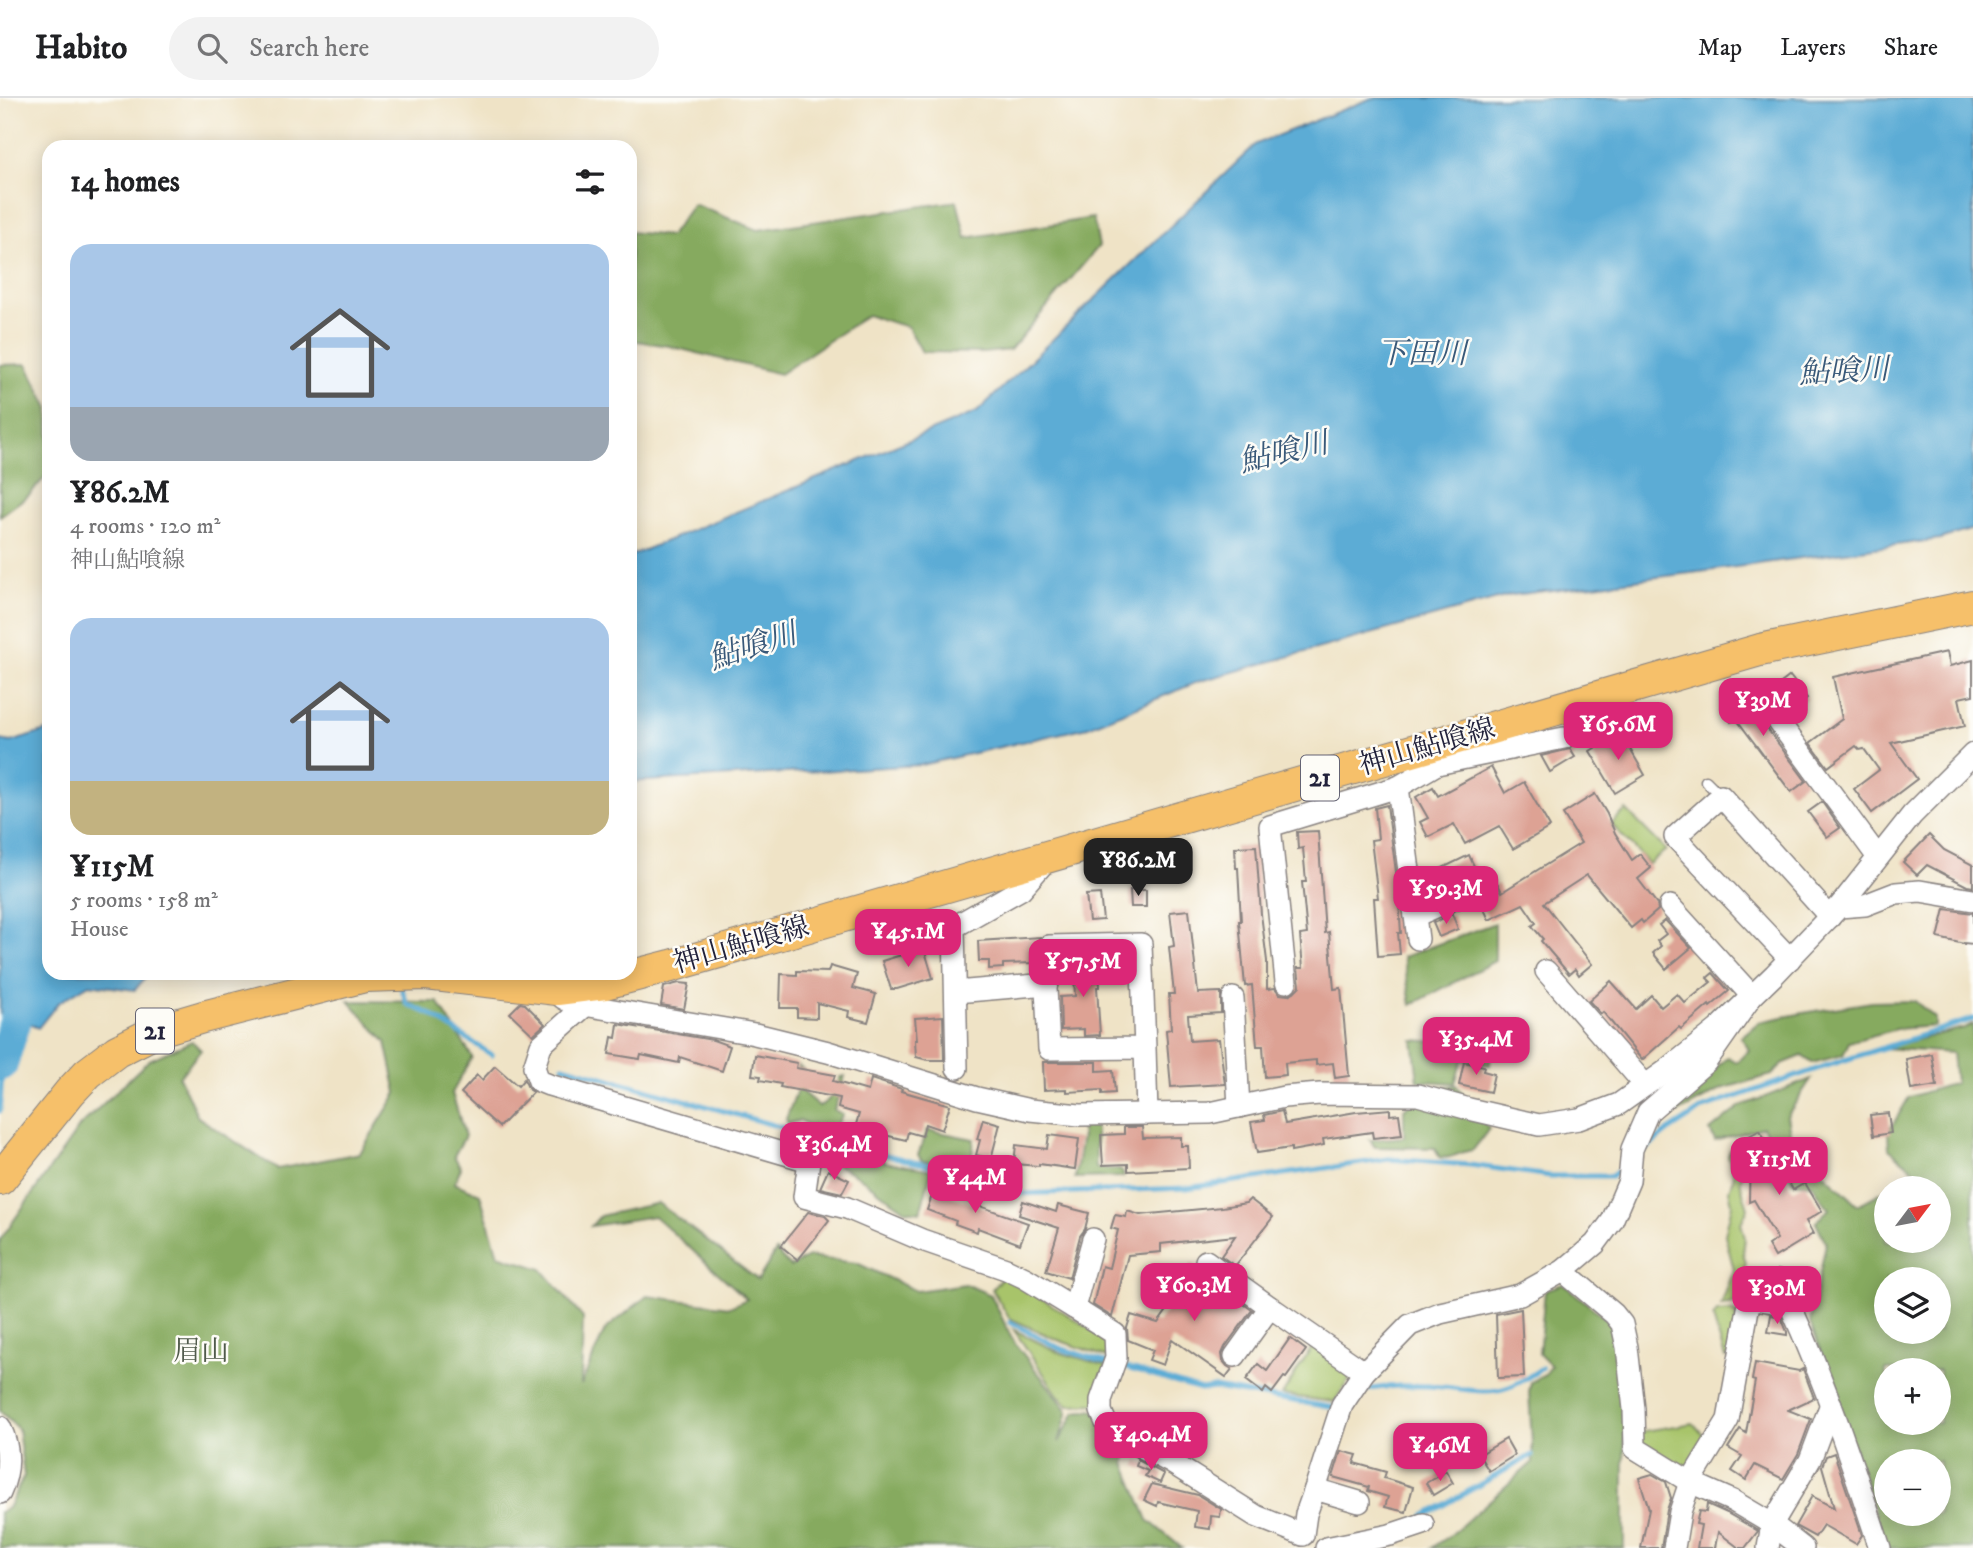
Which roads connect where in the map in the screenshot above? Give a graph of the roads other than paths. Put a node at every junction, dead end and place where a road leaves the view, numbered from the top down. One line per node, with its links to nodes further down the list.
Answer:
1 (1973, 606): 4 (main road, 神山鮎喰線 / 21)
2 (1762, 699): 8 (street)
3 (1564, 738): 4 (street)
4 (1435, 754): 6 (street); 7 (main road, 神山鮎喰線 / 21)
5 (1973, 754): 8 (street)
6 (1398, 787): 13 (street); 21 (street)
7 (1051, 856): 17 (main road, 神山鮎喰線 / 21); 24 (street)
8 (1877, 856): 12 (street)
9 (1470, 892): 13 (street)
10 (1973, 900): 12 (street)
11 (1670, 906): 25 (street)
12 (1834, 912): 15 (street); 15 (street)
13 (1415, 916): 14 (street)
14 (1418, 939)
15 (1790, 958): 25 (street)
16 (1546, 971): 30 (street)
17 (637, 974)
18 (349, 980): 33 (main road, 神山鮎喰線 / 21)
19 (478, 980): 23 (main road, 神山鮎喰線 / 21)
20 (616, 980): 23 (main road, 神山鮎喰線 / 21)
21 (1286, 982)
22 (1047, 984): 24 (street); 28 (street); 28 (street)
23 (557, 989): 27 (street)
24 (956, 992): 29 (street)
25 (1752, 996): 30 (street); 36 (street)
26 (1233, 998): 31 (street)
27 (586, 1005): 32 (street); 38 (street)
28 (1145, 1048): 32 (street)
29 (957, 1068)
30 (1645, 1086): 31 (street)
31 (1239, 1107): 32 (street)
32 (1147, 1114)
33 (0, 1179)
34 (1093, 1239): 38 (street)
35 (1206, 1261): 37 (street)
36 (1563, 1271): 40 (street); 43 (street)
37 (1270, 1307): 39 (street); 40 (street)
38 (1074, 1308): 49 (street)
39 (1236, 1356)
40 (1364, 1372): 44 (street)
41 (1831, 1404): 43 (street); 48 (street); 54 (street)
42 (0, 1427): 45 (street)
43 (1690, 1482): 48 (street); 51 (street)
44 (1315, 1489): 46 (street); 49 (street)
45 (0, 1493)
46 (1359, 1503)
47 (1423, 1524): 50 (street)
48 (1772, 1524): 52 (street); 53 (street)
49 (1305, 1542)
50 (1326, 1548)
51 (1674, 1548)
52 (1768, 1548)
53 (1803, 1548)
54 (1880, 1548)

